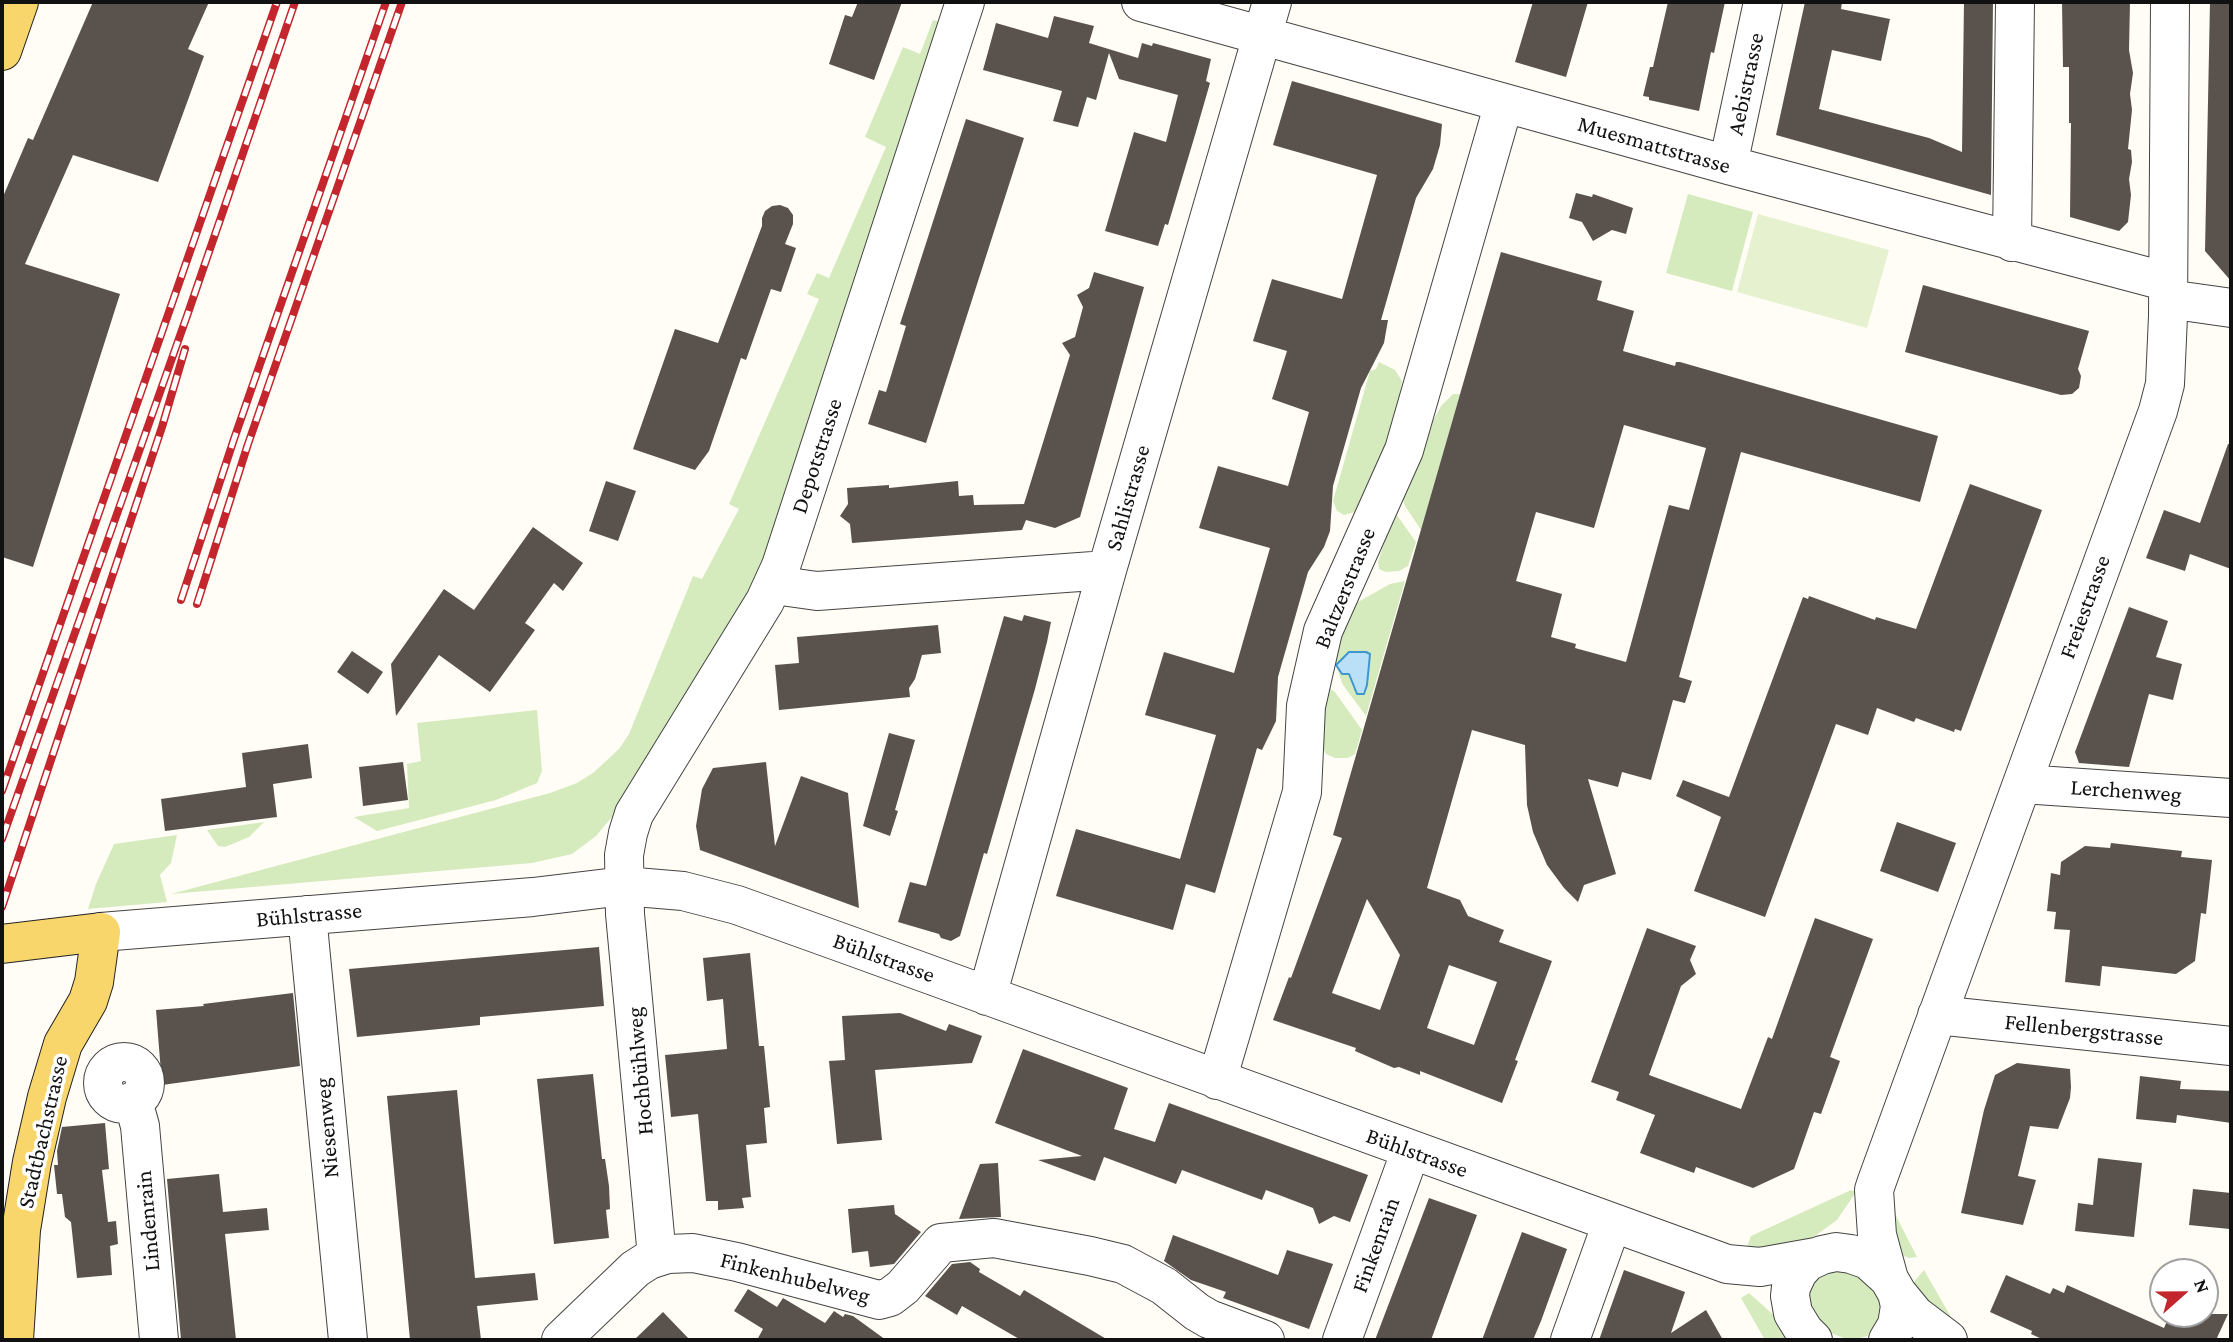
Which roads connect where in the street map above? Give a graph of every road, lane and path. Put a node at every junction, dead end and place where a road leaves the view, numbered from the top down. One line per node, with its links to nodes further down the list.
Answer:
1 (19, 2): 8 (main road)
2 (965, 2): 15 (street, Depotstrasse)
3 (1141, 2): 7 (street, Muesmattstrasse)
4 (1763, 2): 10 (street, Aebistrasse)
5 (2015, 2): 11 (street)
6 (2170, 2): 12 (street, Freiestrasse)
7 (1267, 19): 9 (street, Muesmattstrasse); 14 (street, Sahlistrasse)
8 (2, 51)
9 (1504, 103): 10 (street, Muesmattstrasse); 25 (street, Baltzerstrasse)
10 (1728, 165): 11 (street, Muesmattstrasse)
11 (2012, 242): 12 (street, Muesmattstrasse)
12 (2168, 291): 13 (street, Muesmattstrasse); 16 (street, Freiestrasse)
13 (2231, 308)
14 (1107, 570): 15 (street); 22 (street, Sahlistrasse)
15 (774, 585): 18 (street, Depotstrasse)
16 (2022, 784): 17 (street, Lerchenweg); 23 (street, Freiestrasse)
17 (2231, 797)
18 (624, 886): 19 (street, Bühlstrasse); 22 (street, Bühlstrasse); 31 (street, Hochbühlweg)
19 (307, 915): 20 (street, Bühlstrasse); 37 (street, Niesenweg)
20 (92, 934): 21 (main road, Bühlstrasse); 35 (main road, Stadtbachstrasse)
21 (2, 944)
22 (987, 996): 25 (street, Bühlstrasse)
23 (1937, 1015): 24 (street, Fellenbergstrasse); 28 (street, Freiestrasse)
24 (2231, 1046)
25 (1217, 1080): 27 (street, Bühlstrasse)
26 (133, 1101): 36 (street, Lindenrain)
27 (1411, 1150): 29 (street, Bühlstrasse); 40 (street, Finkenrain)
28 (1874, 1190): 30 (street, Freiestrasse); 33 (street, Freiestrasse)
29 (1612, 1223): 32 (street, Bühlstrasse); 41 (street)
30 (1819, 1256): 32 (street, Bühlstrasse); 33 (street, Bühlstrasse); 34 (street, Freiestrasse)
31 (657, 1257): 38 (street, Finkenhubelweg); 39 (street, Finkenhubelweg)
32 (1727, 1264): 34 (street, Bühlstrasse)
33 (1893, 1286): 42 (street); 43 (street)
34 (1801, 1328)
35 (14, 1340)
36 (159, 1340)
37 (348, 1340)
38 (561, 1340)
39 (1265, 1340)
40 (1342, 1340)
41 (1570, 1340)
42 (1888, 1340)
43 (1948, 1340)

